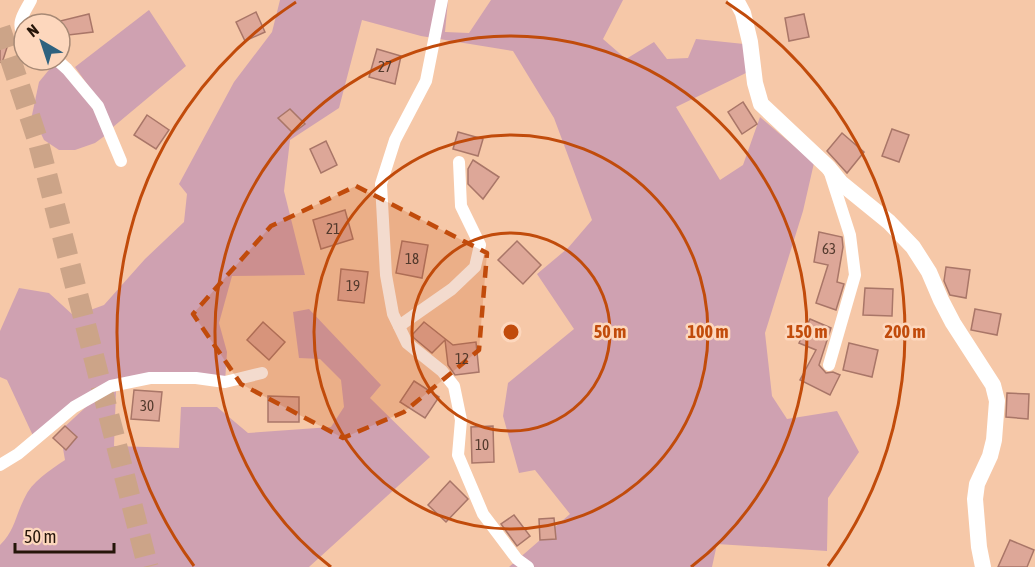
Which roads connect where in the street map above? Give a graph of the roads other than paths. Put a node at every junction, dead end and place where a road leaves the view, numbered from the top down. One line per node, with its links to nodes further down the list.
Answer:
1 (442, 0): 7 (street)
2 (736, 0): 6 (street)
3 (70, 72): 4 (street)
4 (121, 161)
5 (459, 162): 7 (street)
6 (828, 167): 8 (street); 12 (street)
7 (399, 326): 11 (street)
8 (829, 365)
9 (262, 373): 10 (street)
10 (0, 465)
11 (528, 567)
12 (983, 567)

